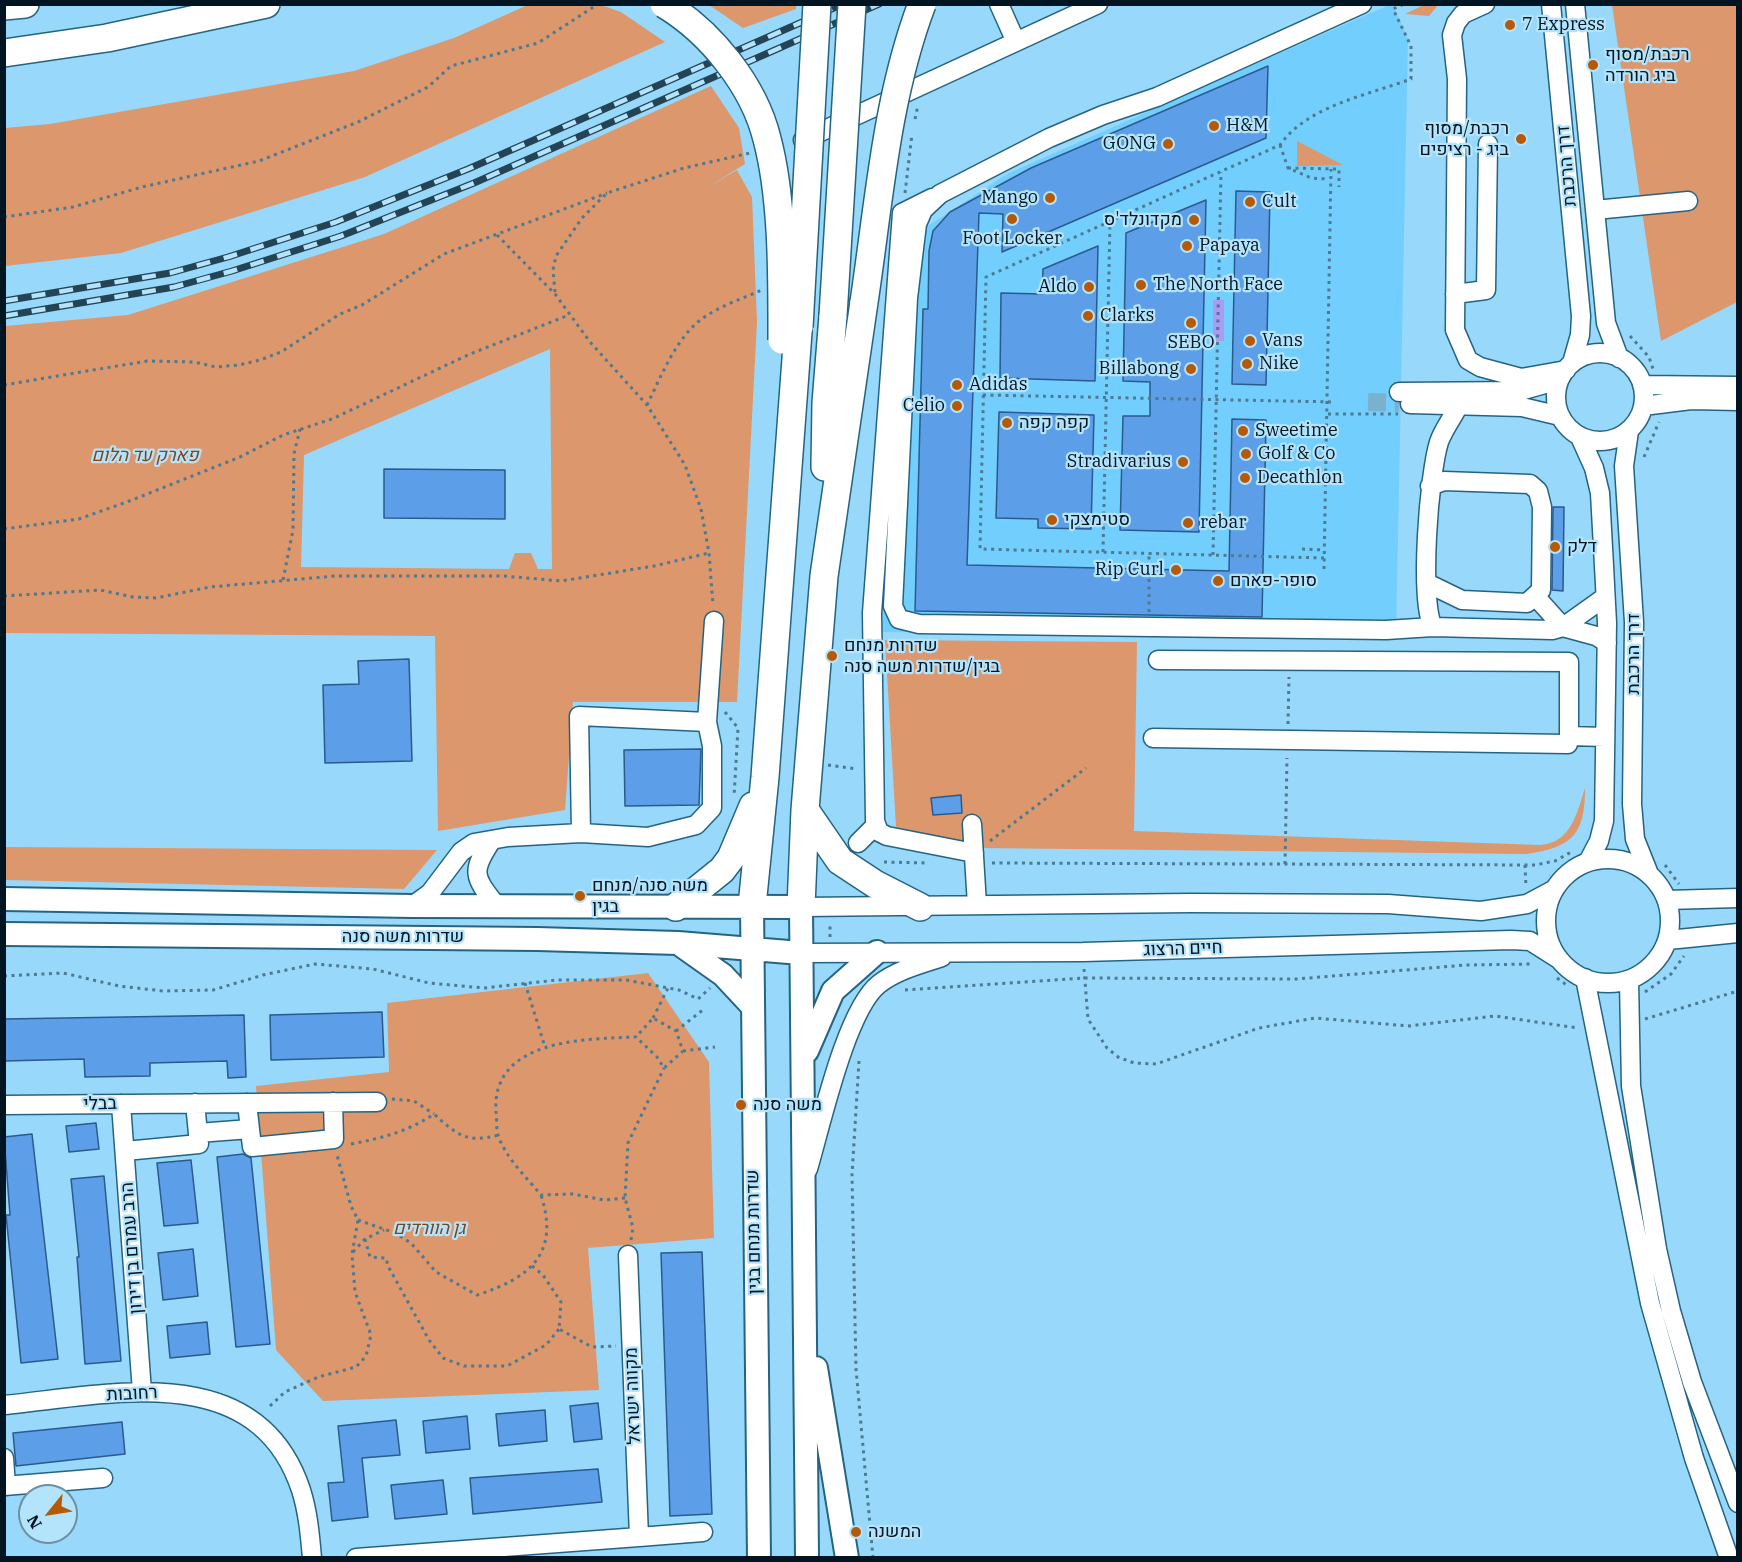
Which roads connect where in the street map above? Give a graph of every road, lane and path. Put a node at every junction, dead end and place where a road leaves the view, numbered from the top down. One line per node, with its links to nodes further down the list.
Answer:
1 (25, 4): 16 (highway)
2 (266, 4): 19 (highway)
3 (598, 4): 37 (path)
4 (664, 4): 43 (highway, bridge)
5 (817, 4): 43 (highway, bridge)
6 (852, 4): 73 (highway, bridge)
7 (922, 4): 73 (highway, bridge)
8 (999, 4): 18 (street)
9 (1098, 4): 18 (street)
10 (1362, 4): 33 (street)
11 (1404, 4): 25 (path)
12 (1485, 4): 41 (street)
13 (1537, 4): 17 (street)
14 (1551, 4): 17 (street, דרך הרכבת)
15 (1575, 4): 35 (street, דרך הרכבת)
16 (4, 6)
17 (1554, 23): 45 (street, דרך הרכבת)
18 (1016, 42): 20 (street)
19 (4, 53)
20 (923, 85): 22 (street); 36 (path)
21 (801, 88): 22 (street)
22 (821, 132): 23 (street)
23 (803, 140)
24 (1488, 144): 41 (street)
25 (1280, 145): 27 (path); 29 (path)
26 (760, 150): 32 (path)
27 (1288, 168): 28 (path); 30 (path)
28 (1331, 169): 31 (path); 53 (path)
29 (1221, 172): 38 (path); 51 (path)
30 (1327, 179)
31 (1339, 187)
32 (607, 193): 39 (path); 40 (path)
33 (940, 194): 36 (street); 80 (street)
34 (1688, 201): 35 (street)
35 (1595, 210): 44 (street, דרך הרכבת)
36 (902, 213): 95 (street)
37 (4, 217)
38 (1110, 221): 49 (path); 50 (path)
39 (497, 235): 40 (path); 46 (path)
40 (555, 294): 42 (path)
41 (1455, 294): 45 (street)
42 (569, 315): 60 (path); 68 (path)
43 (790, 336): 92 (highway)
44 (1619, 358): 45 (street); 47 (street)
45 (1566, 370): 55 (street); 59 (street)
46 (4, 385)
47 (1642, 385): 48 (street); 57 (street)
48 (1737, 386)
49 (983, 395): 50 (path); 67 (path)
50 (1106, 397): 51 (path); 67 (path)
51 (1216, 399): 53 (path); 70 (path)
52 (1737, 401): 57 (street)
53 (1328, 402): 54 (path); 58 (path)
54 (1335, 402)
55 (1402, 403): 56 (street); 58 (path)
56 (1459, 405): 59 (street); 63 (street)
57 (1643, 406): 61 (street)
58 (1328, 414): 66 (path)
59 (1560, 416): 62 (street)
60 (300, 429): 64 (path); 74 (path)
61 (1629, 431): 62 (street); 104 (street, דרך הרכבת)
62 (1580, 437): 78 (street, דרך הרכבת)
63 (1430, 486): 75 (street); 77 (street)
64 (4, 528)
65 (1302, 549): 66 (path)
66 (1324, 550): 71 (path)
67 (1103, 552): 69 (path)
68 (709, 553): 74 (path); 79 (path)
69 (1149, 554): 70 (path); 80 (path)
70 (1213, 555): 71 (path)
71 (1324, 558): 72 (path)
72 (1324, 569)
73 (824, 576): 93 (highway)
74 (282, 580): 76 (path)
75 (1427, 583): 77 (street); 81 (street)
76 (4, 596)
77 (1536, 597): 82 (street)
78 (1605, 597): 82 (street); 83 (street, דרך הרכבת)
79 (714, 621): 85 (street)
80 (1149, 627): 81 (street)
81 (1433, 627): 82 (street)
82 (1563, 627): 83 (street)
83 (1606, 643): 87 (street, דרך הרכבת)
84 (1158, 660): 86 (street)
85 (707, 722): 96 (street); 96 (street)
86 (1569, 736): 87 (street); 88 (street)
87 (1605, 737): 99 (street, דרך הרכבת)
88 (1153, 738)
89 (847, 767): 90 (path)
90 (853, 768)
91 (1086, 768): 101 (path)
92 (765, 777): 113 (highway); 114 (highway)
93 (805, 810): 115 (highway); 116 (highway)
94 (972, 824): 101 (street)
95 (876, 825): 98 (street); 101 (street)
96 (581, 833): 97 (street)
97 (492, 840): 110 (street); 112 (street)
98 (858, 843)
99 (1583, 854): 101 (path); 104 (street); 105 (street)
100 (1658, 856): 108 (path)
101 (974, 858): 111 (street)
102 (881, 862): 103 (path)
103 (930, 863)
104 (1649, 874): 109 (street)
105 (1555, 889): 111 (street); 128 (street)
106 (1737, 898): 108 (street)
107 (4, 899): 112 (main road, שדרות משה סנה)
108 (1688, 899): 109 (street)
109 (1667, 900): 120 (street)
110 (496, 905): 112 (main road, שדרות משה סנה); 114 (main road, שדרות משה סנה)
111 (977, 905): 116 (street)
112 (411, 906)
113 (752, 906): 114 (main road, שדרות משה סנה); 115 (main road, שדרות משה סנה); 122 (main road, שדרות מנחם בגין)
114 (676, 907)
115 (801, 907): 116 (street); 126 (main road)
116 (920, 907)
117 (1737, 933): 119 (street)
118 (4, 934): 121 (main road, שדרות משה סנה)
119 (1690, 937): 120 (street); 135 (path)
120 (1668, 940): 135 (street)
121 (678, 943): 122 (main road, שדרות משה סנה); 129 (main road)
122 (752, 951): 126 (main road, שדרות משה סנה); 139 (main road, שדרות מנחם בגין)
123 (878, 952): 124 (street, חיים הרצוג); 126 (street, חיים הרצוג); 150 (main road)
124 (956, 952): 125 (street, חיים הרצוג); 164 (street)
125 (1083, 952): 128 (street, חיים הרצוג); 131 (path)
126 (801, 953): 150 (main road)
127 (1538, 966): 131 (path)
128 (1556, 967): 132 (street); 138 (path)
129 (723, 975): 134 (path); 139 (main road)
130 (4, 976): 133 (path)
131 (1084, 978): 137 (path); 143 (path)
132 (1585, 978): 135 (street); 138 (street)
133 (525, 983): 134 (path); 146 (path)
134 (669, 987): 141 (path)
135 (1629, 989): 142 (street)
136 (1737, 991): 142 (path)
137 (896, 992)
138 (1590, 998): 143 (street)
139 (751, 1005): 188 (main road, שדרות מנחם בגין)
140 (704, 1009): 144 (path)
141 (653, 1018): 144 (path); 145 (path)
142 (1630, 1024): 182 (street)
143 (1597, 1030): 192 (street)
144 (676, 1031): 148 (path)
145 (636, 1037): 146 (path); 151 (path)
146 (545, 1047): 161 (path)
147 (715, 1047): 148 (path)
148 (682, 1051): 151 (path)
149 (859, 1060): 191 (path)
150 (802, 1064): 164 (main road)
151 (664, 1068): 166 (path)
152 (333, 1102): 153 (street, בבלי); 155 (street, בבלי); 162 (street)
153 (377, 1102): 158 (path)
154 (195, 1103): 155 (street, בבלי); 156 (street, בבלי); 160 (street)
155 (247, 1103): 159 (street)
156 (121, 1104): 157 (street, בבלי); 163 (street, הרב עמרם בן דירון)
157 (4, 1105)
158 (434, 1114): 161 (path); 162 (path)
159 (250, 1129): 160 (street); 162 (street)
160 (198, 1133): 163 (street)
161 (498, 1135): 165 (path)
162 (334, 1143): 167 (path)
163 (125, 1151): 176 (street, הרב עמרם בן דירון)
164 (804, 1181): 173 (main road)
165 (542, 1195): 166 (path); 172 (path)
166 (625, 1198): 171 (path)
167 (358, 1220): 168 (path); 170 (path)
168 (385, 1230): 169 (path); 172 (path)
169 (365, 1239): 170 (path); 174 (path)
170 (352, 1254): 178 (path)
171 (628, 1255): 175 (street, מקווה ישראל)
172 (532, 1266): 174 (path)
173 (806, 1310): 189 (main road); 190 (main road)
174 (559, 1329): 175 (path)
175 (630, 1346): 184 (street, מקווה ישראל)
176 (142, 1392): 177 (street, רחובות); 186 (street, רחובות)
177 (4, 1405)
178 (270, 1406)
179 (4, 1458): 181 (street)
180 (103, 1478): 181 (street)
181 (5, 1486)
182 (1737, 1503)
183 (703, 1532): 184 (street)
184 (639, 1537): 187 (street)
185 (1737, 1552): 192 (street)
186 (312, 1557)
187 (356, 1557)
188 (759, 1557)
189 (807, 1557)
190 (847, 1557)
191 (873, 1557)
192 (1730, 1557)

